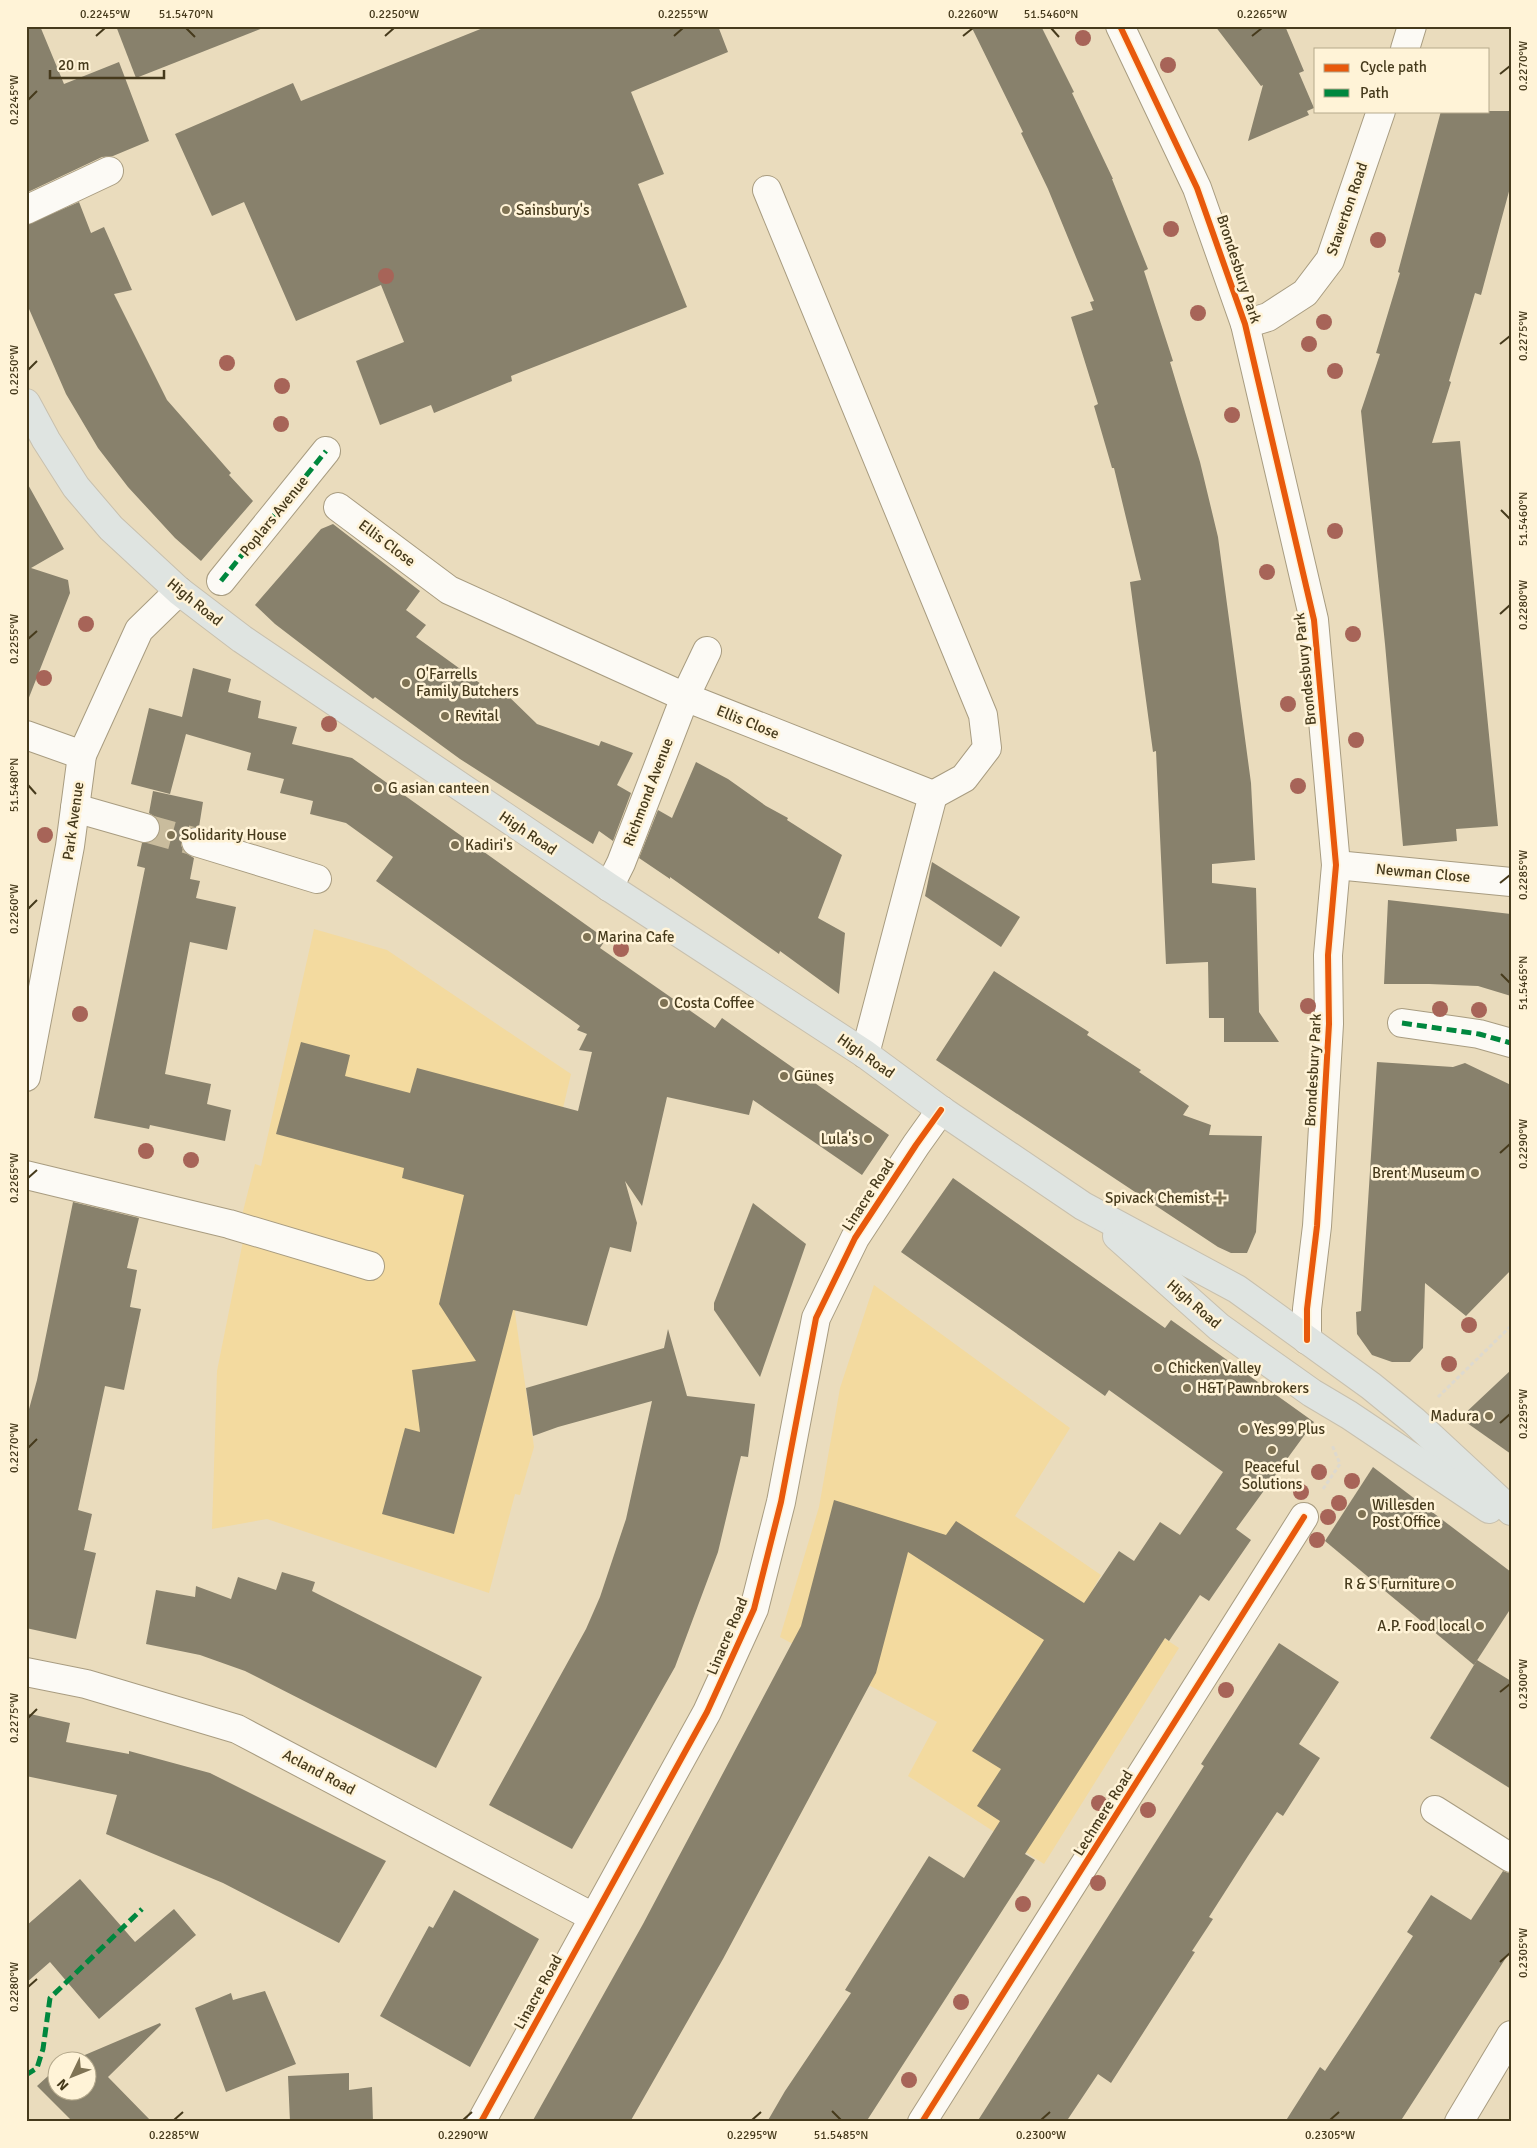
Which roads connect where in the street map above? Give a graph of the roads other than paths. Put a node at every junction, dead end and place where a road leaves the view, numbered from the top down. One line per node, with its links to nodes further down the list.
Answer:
1 (1120, 26): 8 (street, Brondesbury Park)
2 (1412, 26): 3 (street)
3 (1405, 48)
4 (1382, 112): 8 (street, Staverton Road)
5 (109, 171): 7 (street)
6 (767, 190): 18 (street)
7 (26, 210)
8 (1245, 324): 22 (street, Brondesbury Park)
9 (26, 403): 13 (main road, High Road)
10 (326, 451): 12 (street, Poplars Avenue)
11 (338, 506): 15 (street, Ellis Close)
12 (221, 580)
13 (179, 591): 17 (street, Park Avenue); 25 (main road, High Road)
14 (707, 651): 15 (street, Richmond Avenue)
15 (685, 697): 18 (street, Ellis Close); 25 (street, Richmond Avenue)
16 (26, 735): 17 (street)
17 (82, 755): 19 (street, Park Avenue)
18 (933, 795): 28 (street)
19 (75, 808): 20 (street); 29 (street, Park Avenue)
20 (146, 828)
21 (196, 842): 23 (street)
22 (1336, 865): 24 (street, Newman Close); 34 (street, Brondesbury Park)
23 (317, 879)
24 (1511, 882)
25 (609, 886): 28 (main road, High Road)
26 (1402, 1023): 27 (street)
27 (1511, 1043)
28 (866, 1054): 30 (main road, High Road)
29 (26, 1077)
30 (941, 1110): 32 (main road, High Road); 42 (street, Linacre Road)
31 (26, 1175): 33 (street)
32 (1083, 1206): 34 (main road, High Road); 35 (main road, High Road)
33 (370, 1266)
34 (1307, 1340): 35 (main road); 36 (main road, High Road)
35 (1312, 1393): 38 (main road, High Road)
36 (1511, 1510)
37 (1304, 1517): 45 (street, Lechmere Road)
38 (1511, 1524)
39 (26, 1672): 42 (street, Acland Road)
40 (1435, 1810): 41 (street)
41 (1511, 1858)
42 (594, 1917): 44 (street, Linacre Road)
43 (1511, 2035): 46 (street)
44 (481, 2122)
45 (922, 2122)
46 (1459, 2122)

